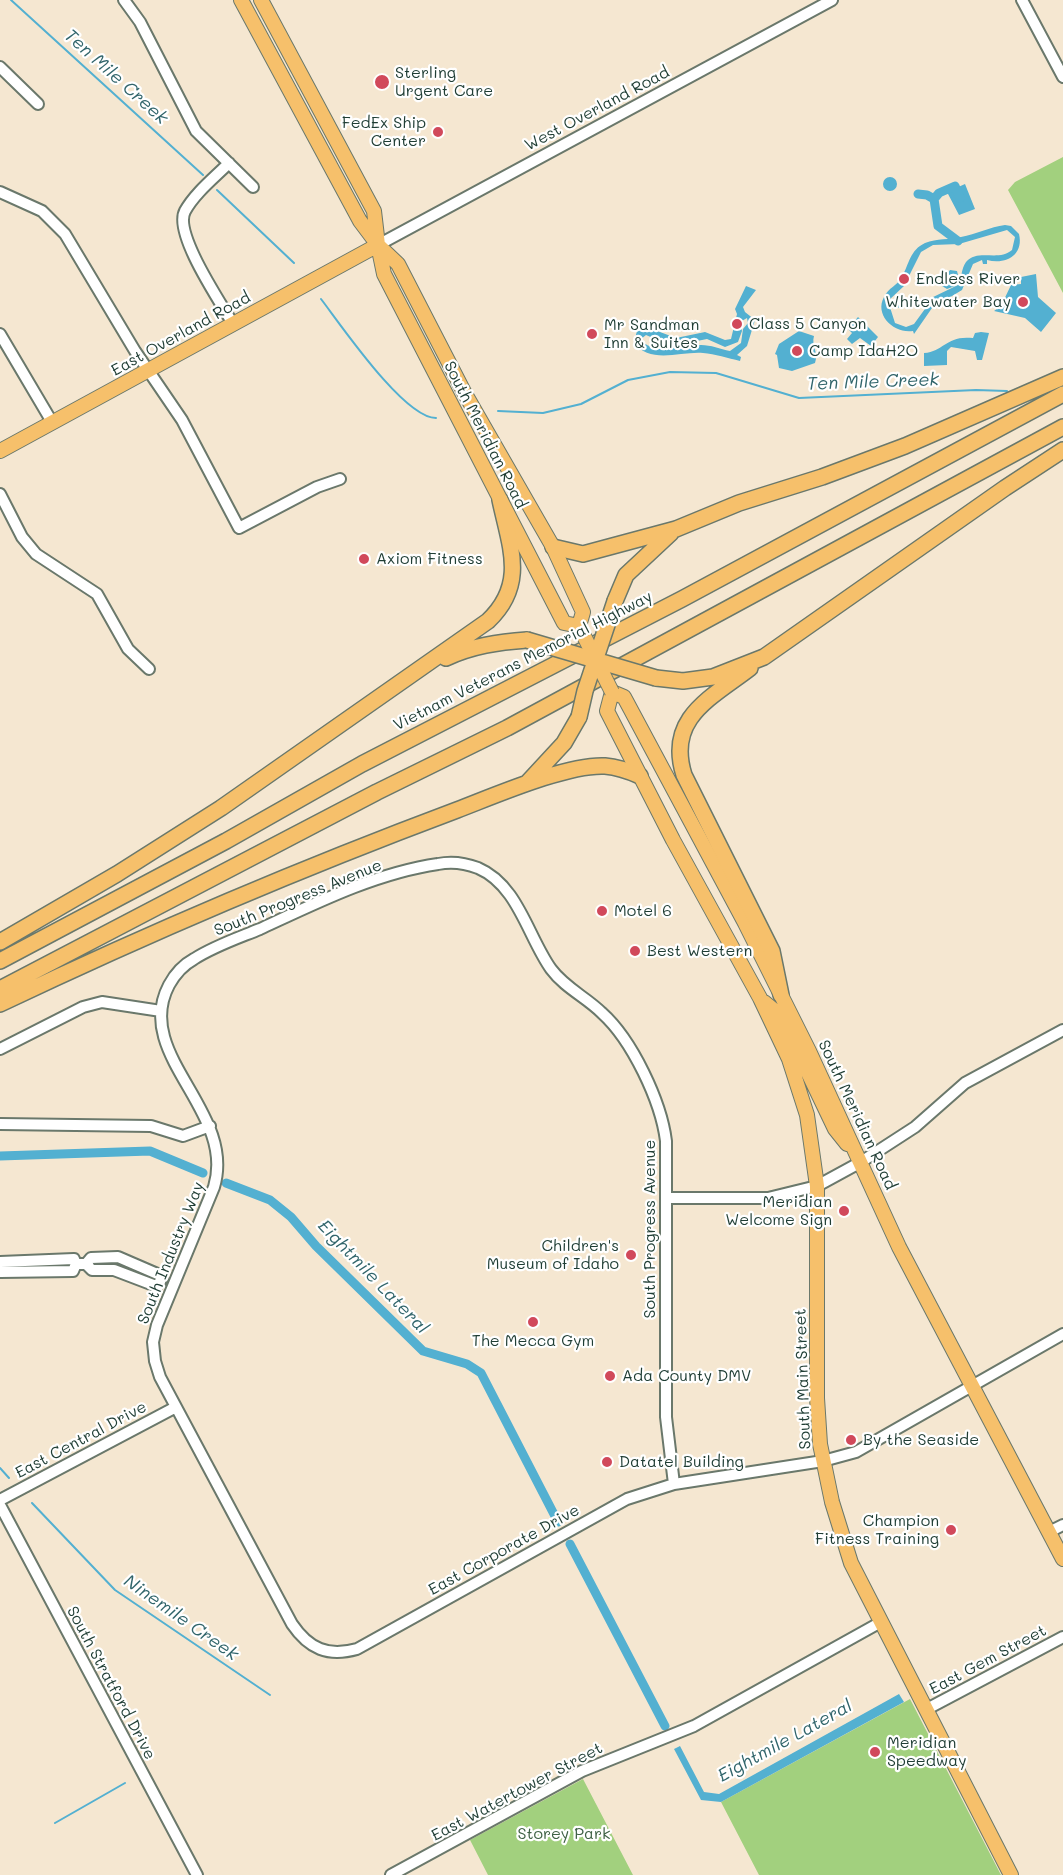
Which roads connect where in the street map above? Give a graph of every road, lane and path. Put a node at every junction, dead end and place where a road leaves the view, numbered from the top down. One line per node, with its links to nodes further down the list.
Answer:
1 (124, 0): 9 (street)
2 (242, 0): 12 (main road, South Meridian Road)
3 (261, 0): 12 (main road, South Meridian Road)
4 (832, 0): 12 (street, West Overland Road)
5 (1022, 0): 7 (street)
6 (0, 67): 8 (street)
7 (1063, 77)
8 (38, 104)
9 (229, 163): 10 (street); 13 (street)
10 (253, 187)
11 (0, 192): 15 (street)
12 (378, 245): 13 (main road, East Overland Road); 24 (main road, South Meridian Road); 26 (main road, South Meridian Road)
13 (233, 324): 15 (main road, East Overland Road)
14 (0, 334): 18 (street)
15 (149, 370): 18 (main road, East Overland Road); 22 (street)
16 (1063, 377): 25 (highway)
17 (1063, 394): 37 (highway, Vietnam Veterans Memorial Highway)
18 (52, 422): 21 (main road, East Overland Road)
19 (1063, 427): 38 (highway)
20 (1063, 450): 28 (highway)
21 (0, 451)
22 (340, 479)
23 (0, 494): 30 (street)
24 (500, 500): 27 (main road, South Meridian Road); 31 (highway)
25 (676, 529): 26 (highway); 29 (highway, bridge)
26 (553, 547): 27 (main road, South Meridian Road)
27 (579, 626): 29 (main road, South Meridian Road, bridge)
28 (764, 657): 29 (highway, bridge); 39 (highway)
29 (596, 658): 31 (highway, bridge); 32 (main road, South Meridian Road, bridge); 34 (highway, bridge)
30 (149, 669)
31 (412, 673): 35 (highway)
32 (612, 692): 33 (main road, South Meridian Road); 39 (main road, South Meridian Road)
33 (640, 776): 34 (highway); 40 (main road, South Meridian Road)
34 (525, 784): 41 (highway)
35 (0, 942)
36 (200, 955): 42 (street, South Industry Way); 50 (street, South Progress Avenue)
37 (0, 961)
38 (0, 989)
39 (781, 995): 48 (main road, South Meridian Road)
40 (760, 998): 45 (main road, South Meridian Road); 48 (main road)
41 (0, 1004)
42 (161, 1011): 44 (street); 47 (street, South Industry Way)
43 (1063, 1030): 48 (street)
44 (0, 1049)
45 (789, 1059): 49 (main road, South Main Street)
46 (0, 1124): 47 (street)
47 (210, 1126): 54 (street, South Industry Way)
48 (861, 1162): 49 (street); 56 (main road, South Meridian Road)
49 (817, 1186): 50 (street); 58 (main road, South Main Street)
50 (666, 1198): 59 (street, South Progress Avenue)
51 (0, 1262): 52 (street)
52 (81, 1264): 53 (street); 54 (street)
53 (0, 1272)
54 (171, 1288): 57 (street, South Industry Way)
55 (1063, 1334): 56 (street, East Corporate Drive)
56 (973, 1386): 58 (street, East Corporate Drive); 63 (main road, South Meridian Road)
57 (176, 1407): 59 (street, East Corporate Drive); 60 (street, East Central Drive)
58 (823, 1461): 59 (street, East Corporate Drive); 65 (main road, South Main Street)
59 (674, 1484)
60 (0, 1500)
61 (0, 1505): 68 (street, South Stratford Drive)
62 (1063, 1525): 63 (street)
63 (1049, 1532): 64 (main road, South Meridian Road)
64 (1063, 1559)
65 (881, 1622): 67 (main road, South Main Street); 69 (street, East Watertower Street)
66 (1063, 1637): 67 (street, East Gem Street)
67 (927, 1709): 70 (main road, South Main Street)
68 (196, 1875)
69 (392, 1875)
70 (1011, 1875)

